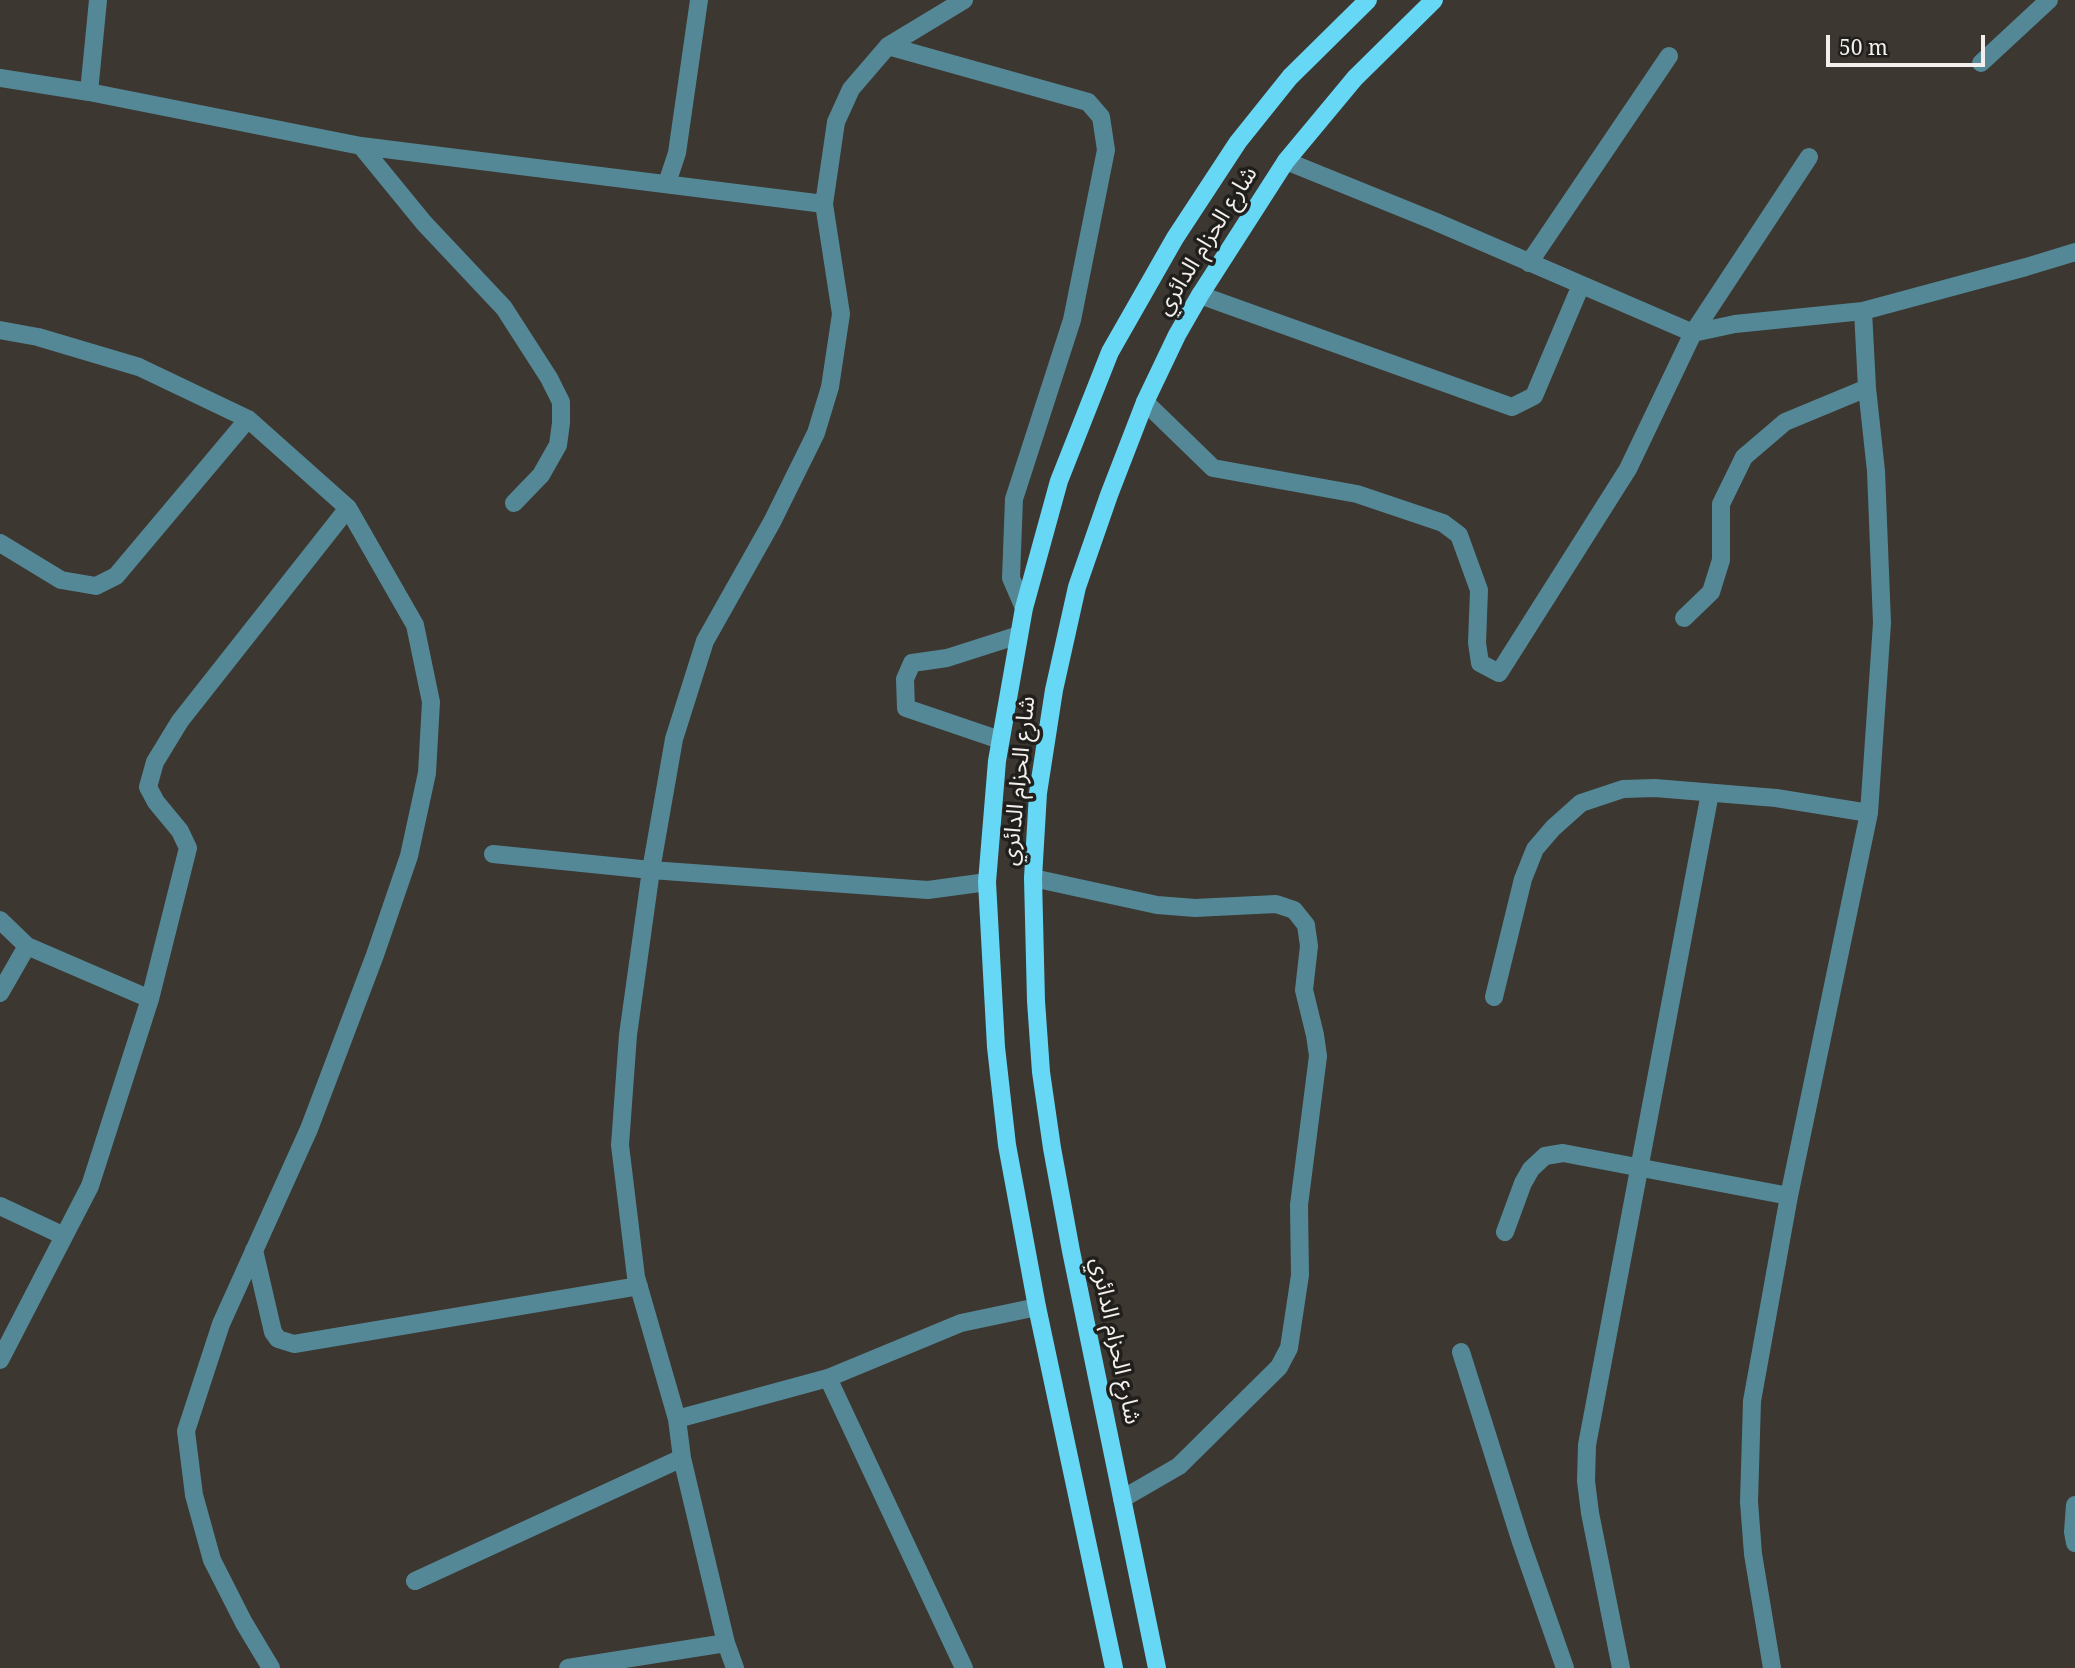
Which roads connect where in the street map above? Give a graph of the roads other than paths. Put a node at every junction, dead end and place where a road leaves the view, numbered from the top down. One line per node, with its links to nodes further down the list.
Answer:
1 (98, 0): 11 (street)
2 (699, 0): 15 (street)
3 (964, 0): 7 (street)
4 (1368, 0): 30 (main road, شارع الحزام الدائري)
5 (1434, 0): 14 (main road, شارع الحزام الدائري)
6 (2049, 0): 9 (street)
7 (888, 46): 16 (street); 30 (street)
8 (1669, 56): 18 (street)
9 (1981, 63)
10 (0, 78): 11 (street)
11 (89, 92): 12 (street)
12 (361, 146): 15 (street); 27 (street)
13 (1809, 157): 23 (street)
14 (1286, 161): 18 (street); 20 (main road, شارع الحزام الدائري)
15 (667, 183): 16 (street)
16 (824, 204): 37 (street)
17 (2075, 251): 21 (street)
18 (1529, 263): 19 (street)
19 (1581, 285): 20 (street); 23 (street)
20 (1200, 295): 25 (main road, شارع الحزام الدائري)
21 (1863, 311): 23 (street); 24 (street)
22 (0, 330): 26 (street)
23 (1693, 334): 25 (street)
24 (1867, 387): 31 (street); 35 (street)
25 (1144, 402): 38 (main road, شارع الحزام الدائري)
26 (247, 419): 28 (street); 29 (street)
27 (514, 503)
28 (348, 508): 44 (street); 50 (street)
29 (0, 543)
30 (1024, 608): 32 (main road, شارع الحزام الدائري)
31 (1684, 618)
32 (1019, 635): 33 (main road, شارع الحزام الدائري); 33 (street)
33 (1000, 740): 39 (main road, شارع الحزام الدائري)
34 (1710, 793): 35 (street); 43 (street); 45 (street)
35 (1869, 813): 46 (street)
36 (493, 854): 37 (street)
37 (650, 870): 39 (street); 51 (street)
38 (1033, 878): 58 (main road, شارع الحزام الدائري); 58 (street)
39 (987, 882): 52 (main road, شارع الحزام الدائري)
40 (0, 920): 41 (street)
41 (27, 946): 42 (street); 44 (street)
42 (0, 993)
43 (1494, 997)
44 (150, 999): 49 (street)
45 (1638, 1168): 46 (street); 48 (street); 70 (street)
46 (1788, 1196): 71 (street)
47 (0, 1206): 49 (street)
48 (1505, 1232)
49 (64, 1236): 54 (street)
50 (254, 1250): 51 (street); 63 (street)
51 (639, 1286): 56 (street)
52 (1037, 1307): 55 (street); 67 (main road, شارع الحزام الدائري)
53 (1461, 1352): 69 (street)
54 (0, 1360)
55 (828, 1378): 56 (street); 66 (street)
56 (677, 1419): 57 (street)
57 (682, 1458): 61 (street); 62 (street)
58 (1122, 1499): 68 (main road, شارع الحزام الدائري)
59 (2075, 1505): 60 (street)
60 (2075, 1543)
61 (415, 1581)
62 (726, 1643): 64 (street); 65 (street)
63 (271, 1668)
64 (568, 1668)
65 (735, 1668)
66 (964, 1668)
67 (1114, 1668)
68 (1157, 1668)
69 (1565, 1668)
70 (1621, 1668)
71 (1772, 1668)

